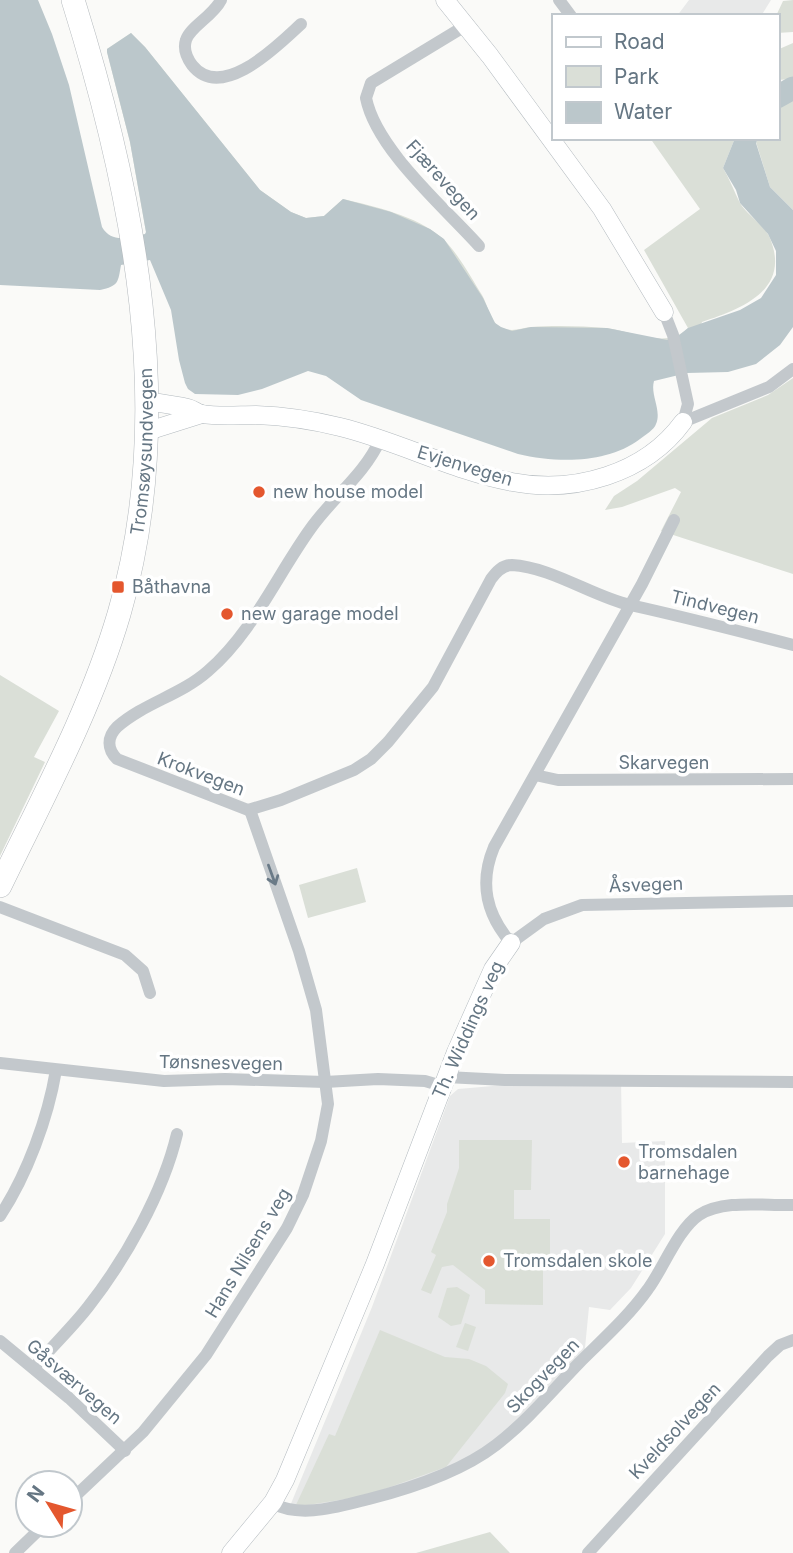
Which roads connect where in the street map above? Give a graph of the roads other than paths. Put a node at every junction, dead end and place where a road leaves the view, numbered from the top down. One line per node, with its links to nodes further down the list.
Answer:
1 (73, 0): 11 (highway, Tromsøysundvegen)
2 (221, 0): 4 (street)
3 (445, 0): 5 (street)
4 (301, 24)
5 (465, 26): 6 (street); 8 (street, Fjærevegen)
6 (551, 135)
7 (554, 140): 9 (street)
8 (479, 246)
9 (664, 312): 13 (street)
10 (793, 369): 13 (street)
11 (146, 401): 12 (street, Evjenvegen); 14 (highway, Tromsøysundvegen)
12 (202, 414): 14 (street, Evjenvegen); 15 (street, Evjenvegen)
13 (683, 422): 15 (street, Evjenvegen)
14 (145, 432): 22 (highway, Tromsøysundvegen)
15 (380, 440): 21 (street, Krokvegen)
16 (674, 520): 17 (street, Th. Widdings veg)
17 (629, 605): 18 (street, Tindvegen); 19 (street, Th. Widdings veg); 21 (street, Krokvegen)
18 (793, 645)
19 (535, 775): 20 (street, Skarvegen); 25 (street, Th. Widdings veg)
20 (793, 779)
21 (250, 810): 31 (street, Hans Nilsens veg, one-way to 31)
22 (0, 886)
23 (793, 901): 25 (street, Åsvegen)
24 (0, 907): 26 (street)
25 (511, 943): 29 (street, Th. Widdings veg)
26 (150, 993)
27 (0, 1063): 28 (street, Tønsnesvegen)
28 (57, 1070): 31 (street, Tønsnesvegen); 34 (street)
29 (444, 1082): 30 (street, Tønsnesvegen); 31 (street, Tønsnesvegen); 40 (street, Th. Widdings veg)
30 (793, 1082)
31 (325, 1083): 38 (street, Hans Nilsens veg)
32 (177, 1134): 37 (street)
33 (793, 1205): 40 (street, Skogvegen)
34 (0, 1216)
35 (793, 1340): 44 (street, Kveldsolvegen)
36 (0, 1341): 37 (street, Gåsværvegen)
37 (34, 1368): 38 (street, Gåsværvegen)
38 (125, 1451): 39 (street, Hans Nilsens veg)
39 (84, 1488)
40 (272, 1503): 43 (street, Th. Widdings veg)
41 (30, 1539): 42 (street)
42 (15, 1553)
43 (231, 1553)
44 (588, 1553)

